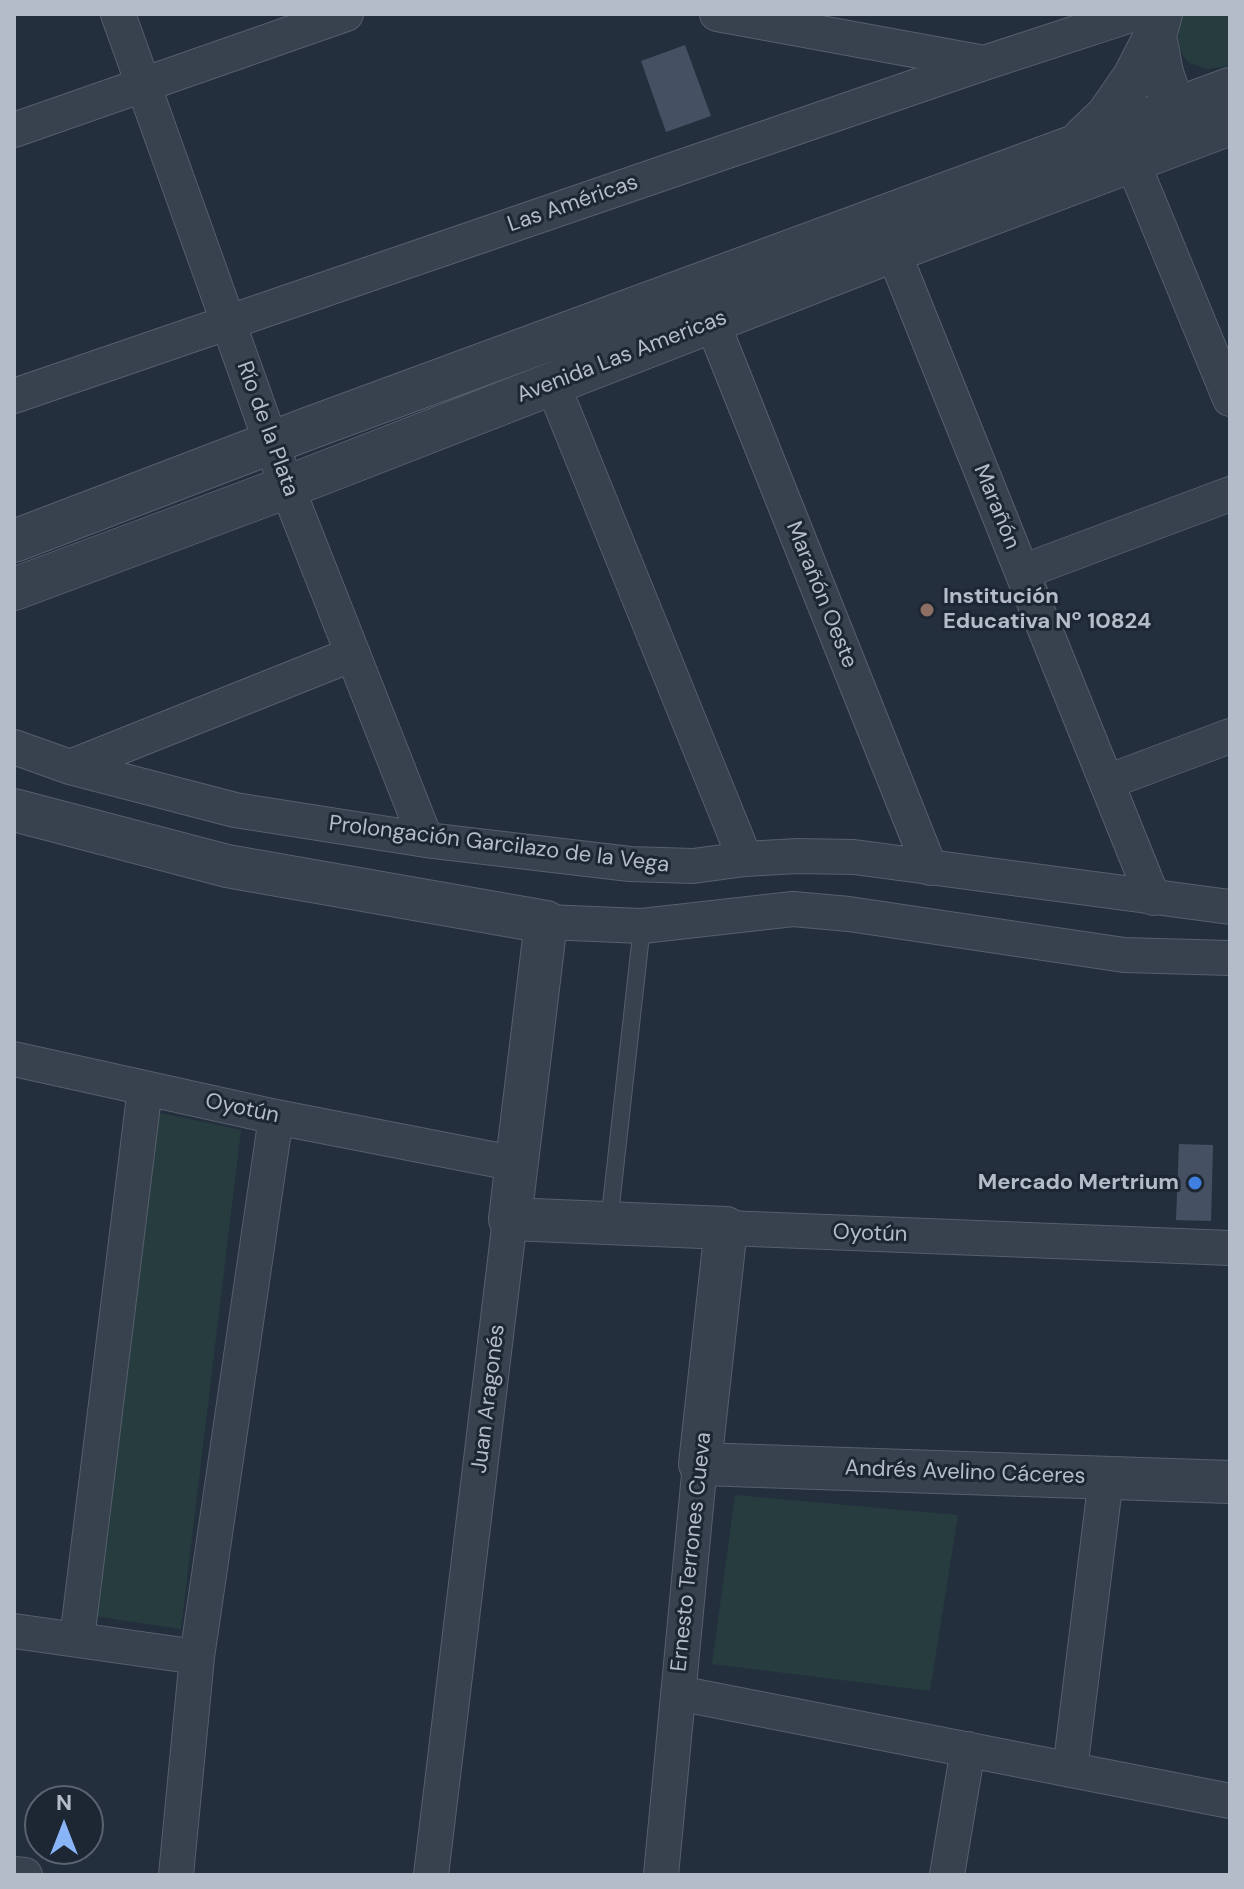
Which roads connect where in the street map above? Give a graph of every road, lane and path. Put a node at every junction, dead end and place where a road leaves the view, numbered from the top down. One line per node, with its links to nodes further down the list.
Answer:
1 (118, 14): 6 (street, Río de la Plata)
2 (346, 14): 6 (street)
3 (717, 14): 5 (street)
4 (1150, 21): 5 (street, Las Américas); 9 (street); 11 (street)
5 (984, 63): 14 (street, Las Américas)
6 (143, 85): 10 (street); 14 (street, Río de la Plata)
7 (1230, 89): 9 (street, Avenida Las Americas)
8 (1230, 124): 9 (street, Avenida Las Americas)
9 (1179, 125): 11 (street, Avenida Las Americas); 12 (street, Avenida Las Americas)
10 (14, 130)
11 (1080, 142): 19 (street, Avenida Las Americas)
12 (1132, 161): 13 (street, Avenida Las Americas); 18 (street)
13 (893, 251): 15 (street, Avenida Las Americas); 23 (street, Marañón)
14 (228, 322): 17 (street, Las Américas); 19 (street, Río de la Plata)
15 (712, 322): 16 (street, Avenida Las Americas); 33 (street, Marañón Oeste)
16 (552, 383): 20 (street, Avenida Las Americas); 32 (street)
17 (14, 396)
18 (1230, 399)
19 (271, 442): 20 (street, Río de la Plata); 22 (street, Avenida Las Americas)
20 (287, 487): 24 (street, Avenida Las Americas); 25 (street, Río de la Plata)
21 (1230, 494): 23 (street)
22 (14, 541)
23 (1022, 572): 29 (street, Marañón)
24 (14, 589)
25 (353, 654): 28 (street); 31 (street, Río de la Plata)
26 (1230, 736): 29 (street)
27 (14, 747): 28 (street, Prolongación Garcilazo de la Vega)
28 (70, 767): 31 (street, Prolongación Garcilazo de la Vega)
29 (1107, 782): 34 (street, Marañón)
30 (14, 810): 36 (street)
31 (426, 840): 32 (street, Prolongación Garcilazo de la Vega)
32 (745, 859): 33 (street, Prolongación Garcilazo de la Vega)
33 (930, 868): 34 (street, Prolongación Garcilazo de la Vega)
34 (1153, 898): 35 (street, Prolongación Garcilazo de la Vega)
35 (1230, 907)
36 (546, 922): 37 (street); 42 (street, Juan Aragonés)
37 (642, 926): 38 (street); 44 (lane)
38 (1230, 958)
39 (14, 1059): 40 (street, Oyotún)
40 (145, 1088): 41 (street, Oyotún); 51 (street)
41 (276, 1117): 42 (street, Oyotún); 52 (street)
42 (517, 1164): 43 (street, Juan Aragonés)
43 (510, 1219): 44 (street, Oyotún); 60 (street, Juan Aragonés)
44 (608, 1223): 45 (street, Oyotún)
45 (726, 1228): 46 (street, Oyotún); 47 (street, Ernesto Terrones Cueva)
46 (1230, 1248)
47 (700, 1464): 48 (street, Andrés Avelino Cáceres); 53 (street, Ernesto Terrones Cueva)
48 (1106, 1478): 49 (street, Andrés Avelino Cáceres); 55 (street)
49 (1230, 1482)
50 (14, 1631): 51 (street)
51 (77, 1639): 52 (street)
52 (197, 1657): 59 (street)
53 (678, 1693): 54 (street); 61 (street, Ernesto Terrones Cueva)
54 (968, 1749): 55 (street); 62 (street)
55 (1070, 1770): 56 (street)
56 (1230, 1801)
57 (14, 1874): 58 (street)
58 (25, 1875)
59 (176, 1875)
60 (431, 1875)
61 (661, 1875)
62 (947, 1875)

